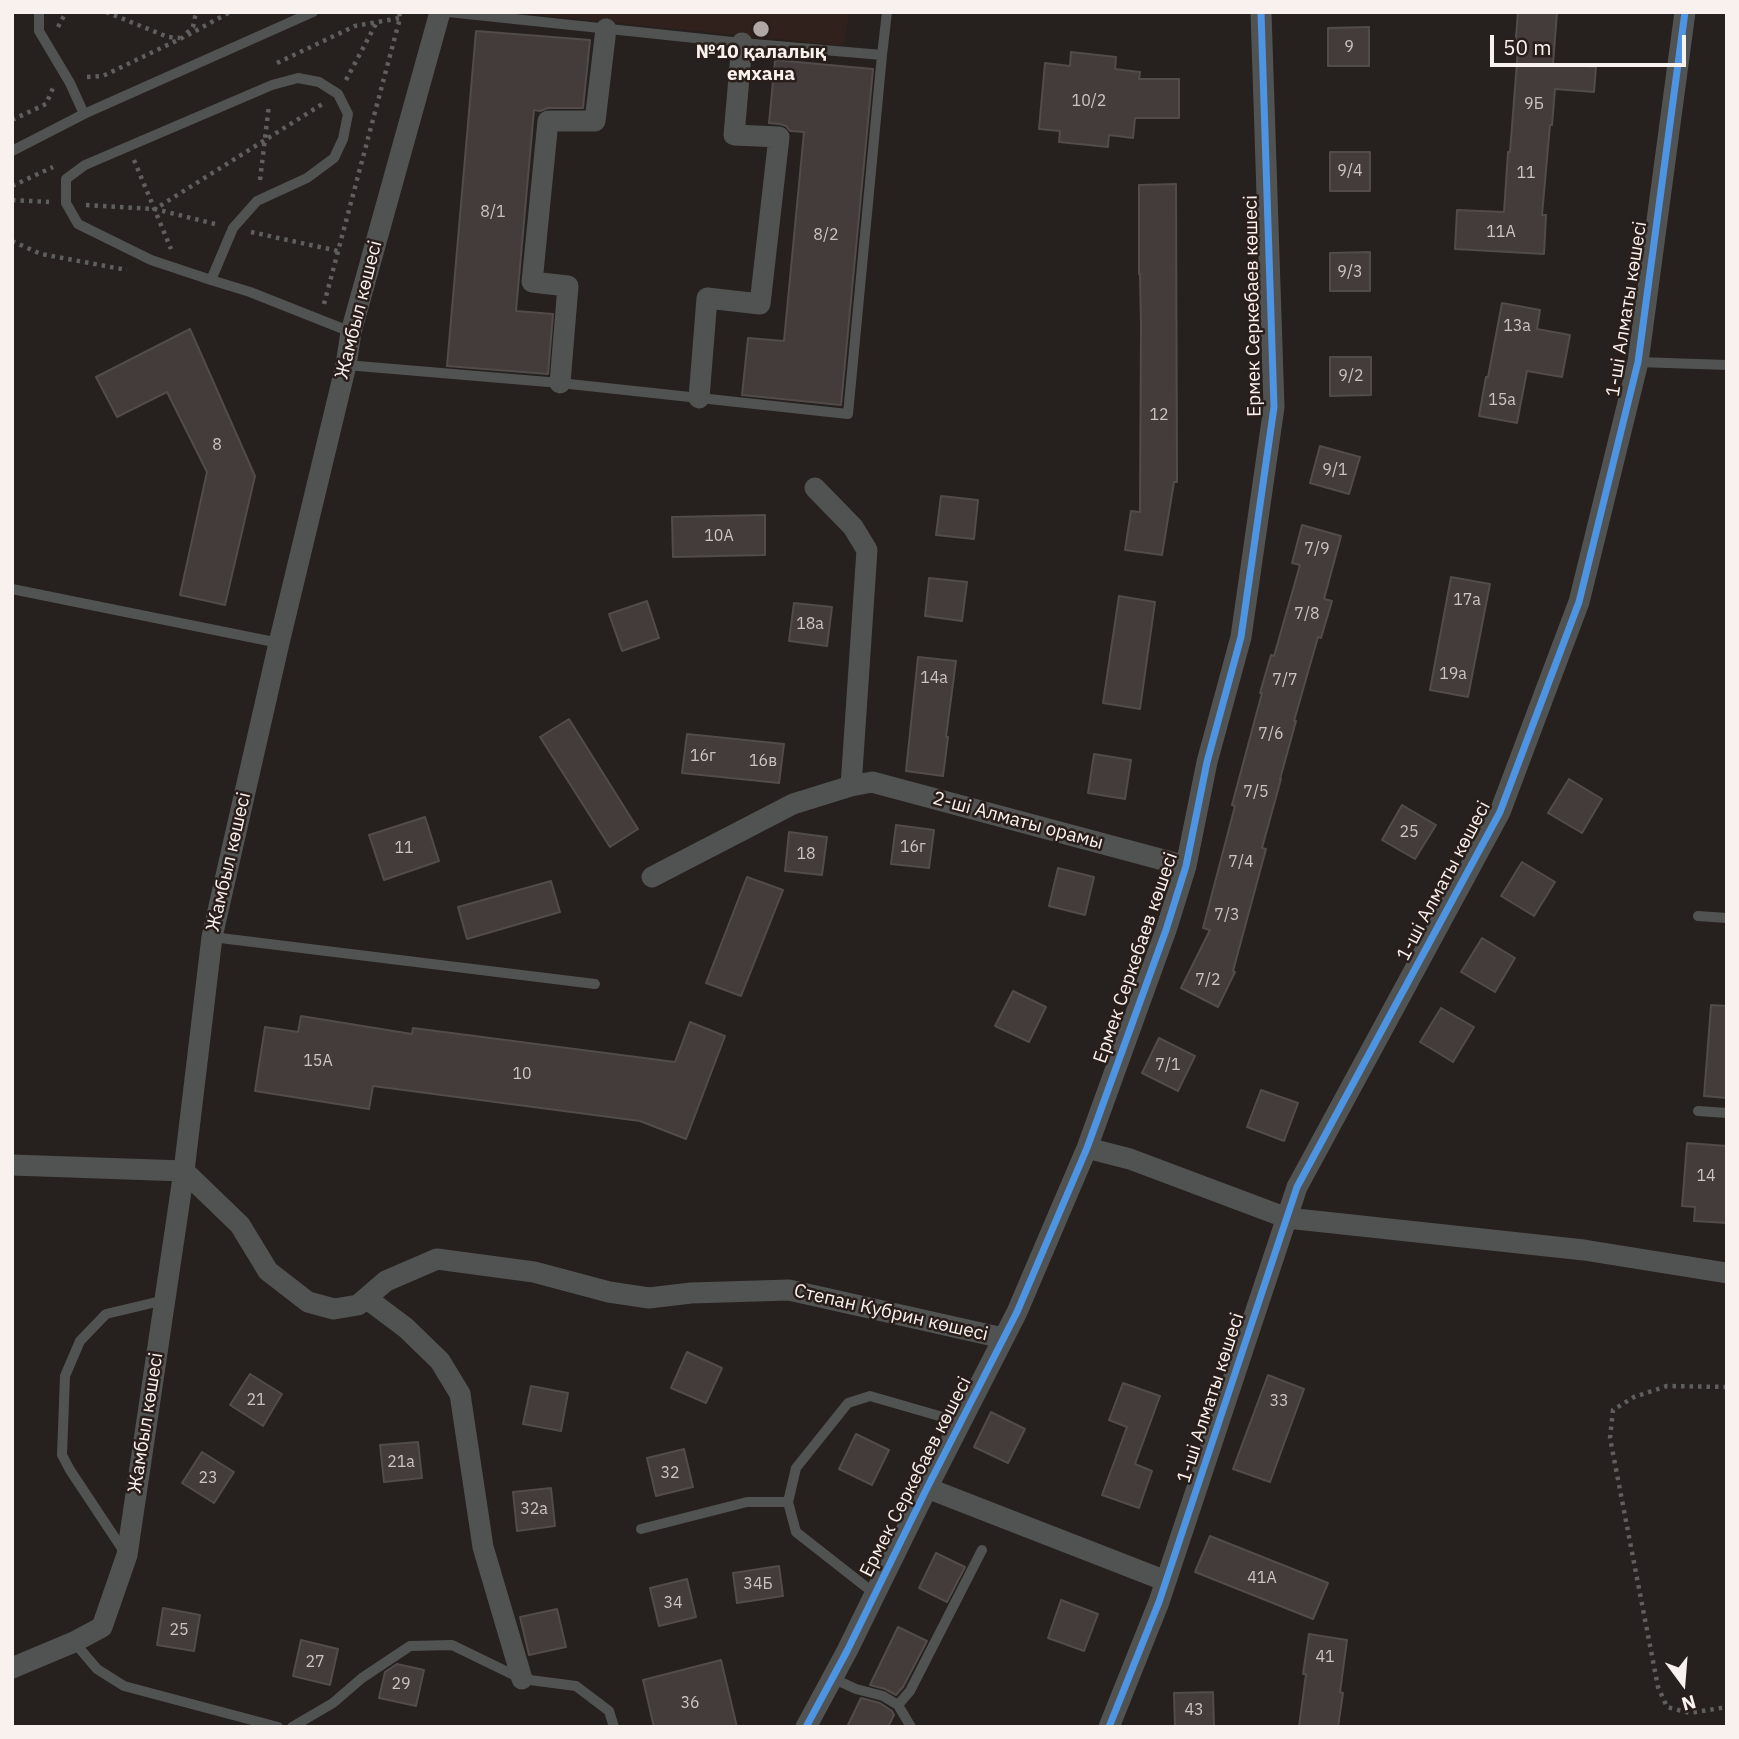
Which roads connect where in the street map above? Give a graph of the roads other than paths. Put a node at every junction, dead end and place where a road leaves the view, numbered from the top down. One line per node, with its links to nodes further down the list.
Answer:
1 (38, 12): 11 (lane)
2 (313, 12): 11 (lane)
3 (440, 12): 14 (street, Жамбыл көшесі)
4 (448, 12): 8 (lane)
5 (887, 12): 10 (lane)
6 (1261, 12): 24 (street, Ермек Серкебаев көшесі)
7 (1685, 12): 15 (street, 1-ші Алматы көшесі)
8 (606, 29): 9 (lane); 18 (street)
9 (742, 43): 10 (lane); 19 (street)
10 (882, 55): 19 (lane)
11 (84, 114): 12 (lane)
12 (12, 150)
13 (211, 280): 13 (lane); 14 (lane)
14 (351, 332): 16 (street, Жамбыл көшесі)
15 (1638, 362): 17 (lane); 35 (street, 1-ші Алматы көшесі)
16 (346, 365): 18 (lane); 22 (street, Жамбыл көшесі)
17 (1727, 365)
18 (560, 383): 19 (lane)
19 (699, 398)
20 (815, 488): 23 (street)
21 (12, 589): 22 (lane)
22 (279, 643): 28 (street, Жамбыл көшесі)
23 (850, 786): 24 (street, 2-ші Алматы орамы); 25 (street, 2-ші Алматы орамы)
24 (1186, 866): 32 (street, Ермек Серкебаев көшесі)
25 (652, 877)
26 (1698, 916): 27 (lane)
27 (1727, 918)
28 (212, 937): 29 (lane); 34 (street, Жамбыл көшесі)
29 (595, 984)
30 (1698, 1111): 31 (lane)
31 (1727, 1113)
32 (1087, 1148): 35 (street); 39 (street, Ермек Серкебаев көшесі)
33 (12, 1165): 34 (street)
34 (184, 1171): 37 (street, Степан Кубрин көшесі); 38 (street, Жамбыл көшесі)
35 (1287, 1218): 36 (street); 46 (street, 1-ші Алматы көшесі)
36 (1727, 1273)
37 (366, 1298): 39 (street, Степан Кубрин көшесі); 51 (street)
38 (165, 1300): 45 (street, Жамбыл көшесі); 45 (lane)
39 (1003, 1338): 40 (street, Ермек Серкебаев көшесі)
40 (960, 1422): 41 (street, Ермек Серкебаев көшесі); 42 (lane)
41 (927, 1488): 46 (street); 47 (street, Ермек Серкебаев көшесі)
42 (788, 1502): 43 (lane); 47 (lane)
43 (641, 1530)
44 (982, 1550): 52 (lane)
45 (127, 1555): 48 (street, Жамбыл көшесі)
46 (1166, 1581): 58 (street, 1-ші Алматы көшесі)
47 (876, 1594): 50 (street, Ермек Серкебаев көшесі)
48 (74, 1642): 49 (street, Жамбыл көшесі); 53 (lane)
49 (12, 1668)
50 (832, 1678): 52 (lane); 56 (street, Ермек Серкебаев көшесі)
51 (522, 1679): 54 (lane); 55 (lane)
52 (898, 1705): 57 (lane)
53 (278, 1727)
54 (292, 1727)
55 (614, 1727)
56 (806, 1727)
57 (911, 1727)
58 (1109, 1727)

